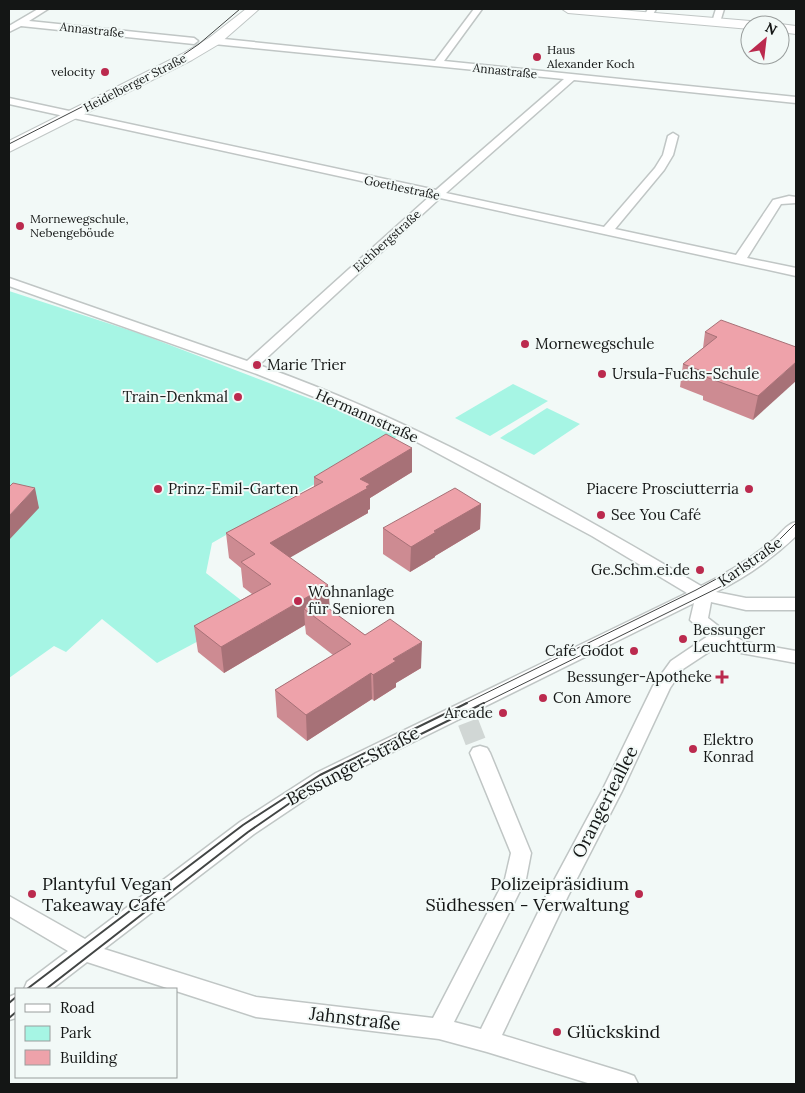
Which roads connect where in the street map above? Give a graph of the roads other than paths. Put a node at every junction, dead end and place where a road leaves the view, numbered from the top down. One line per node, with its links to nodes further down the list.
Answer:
1 (44, 9): 8 (street)
2 (253, 9): 12 (main road, Heidelberger Straße)
3 (478, 9): 13 (street)
4 (568, 9): 6 (main road)
5 (720, 9): 7 (street)
6 (650, 12): 7 (main road)
7 (716, 22): 9 (main road)
8 (21, 23): 10 (street); 11 (street, Annastraße)
9 (740, 25)
10 (9, 29)
11 (197, 38): 17 (main road, Heidelberger Straße)
12 (214, 41): 13 (street, Annastraße); 17 (main road, Heidelberger Straße)
13 (437, 64): 14 (street, Annastraße)
14 (572, 77): 15 (street, Annastraße); 21 (street, Eichbergstraße)
15 (796, 100)
16 (9, 102): 17 (street, Goethestraße)
17 (65, 115): 19 (main road, Heidelberger Straße); 20 (main road, Heidelberger Straße); 21 (street, Goethestraße)
18 (673, 136): 23 (street)
19 (9, 137)
20 (9, 147)
21 (437, 195): 23 (street, Goethestraße); 27 (street, Eichbergstraße)
22 (796, 200): 24 (street)
23 (607, 231): 24 (street, Goethestraße)
24 (739, 260): 25 (street, Goethestraße)
25 (796, 272)
26 (9, 282): 27 (street, Hermannstraße)
27 (249, 367): 29 (street, Hermannstraße)
28 (796, 527): 29 (street, Karlstraße)
29 (702, 594): 30 (street, Hermannstraße); 31 (street); 35 (street, Bessunger Straße)
30 (796, 604)
31 (720, 636): 32 (street); 38 (street, Orangerieallee)
32 (796, 657)
33 (480, 753): 37 (street)
34 (9, 905): 35 (street, Jahnstraße)
35 (85, 950): 36 (street, Bessunger Straße); 37 (street, Jahnstraße)
36 (36, 988)
37 (439, 1029): 38 (street, Jahnstraße)
38 (487, 1041): 39 (street, Jahnstraße)
39 (626, 1084)

